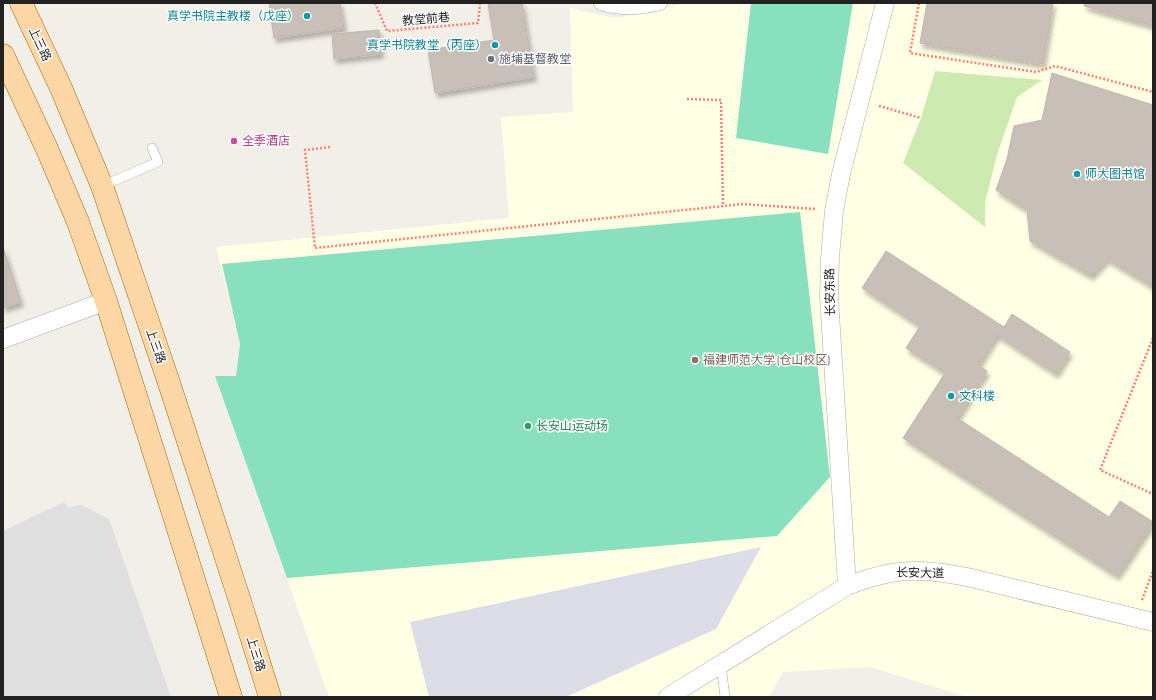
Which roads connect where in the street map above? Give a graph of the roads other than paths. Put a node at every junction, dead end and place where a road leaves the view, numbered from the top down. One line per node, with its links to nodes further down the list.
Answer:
1 (21, 3): 7 (main road, 上三路)
2 (601, 3): 3 (street)
3 (660, 3)
4 (886, 3): 10 (street, 长安东路)
5 (3, 55): 8 (main road)
6 (152, 148): 7 (lane)
7 (102, 186): 14 (main road, 上三路)
8 (106, 301): 9 (street); 13 (main road)
9 (3, 339)
10 (847, 586): 11 (street, 长安大道); 12 (street, 长安大道)
11 (1144, 620)
12 (721, 665): 15 (street, 长安大道); 16 (lane)
13 (231, 697)
14 (270, 697)
15 (668, 697)
16 (725, 697)

